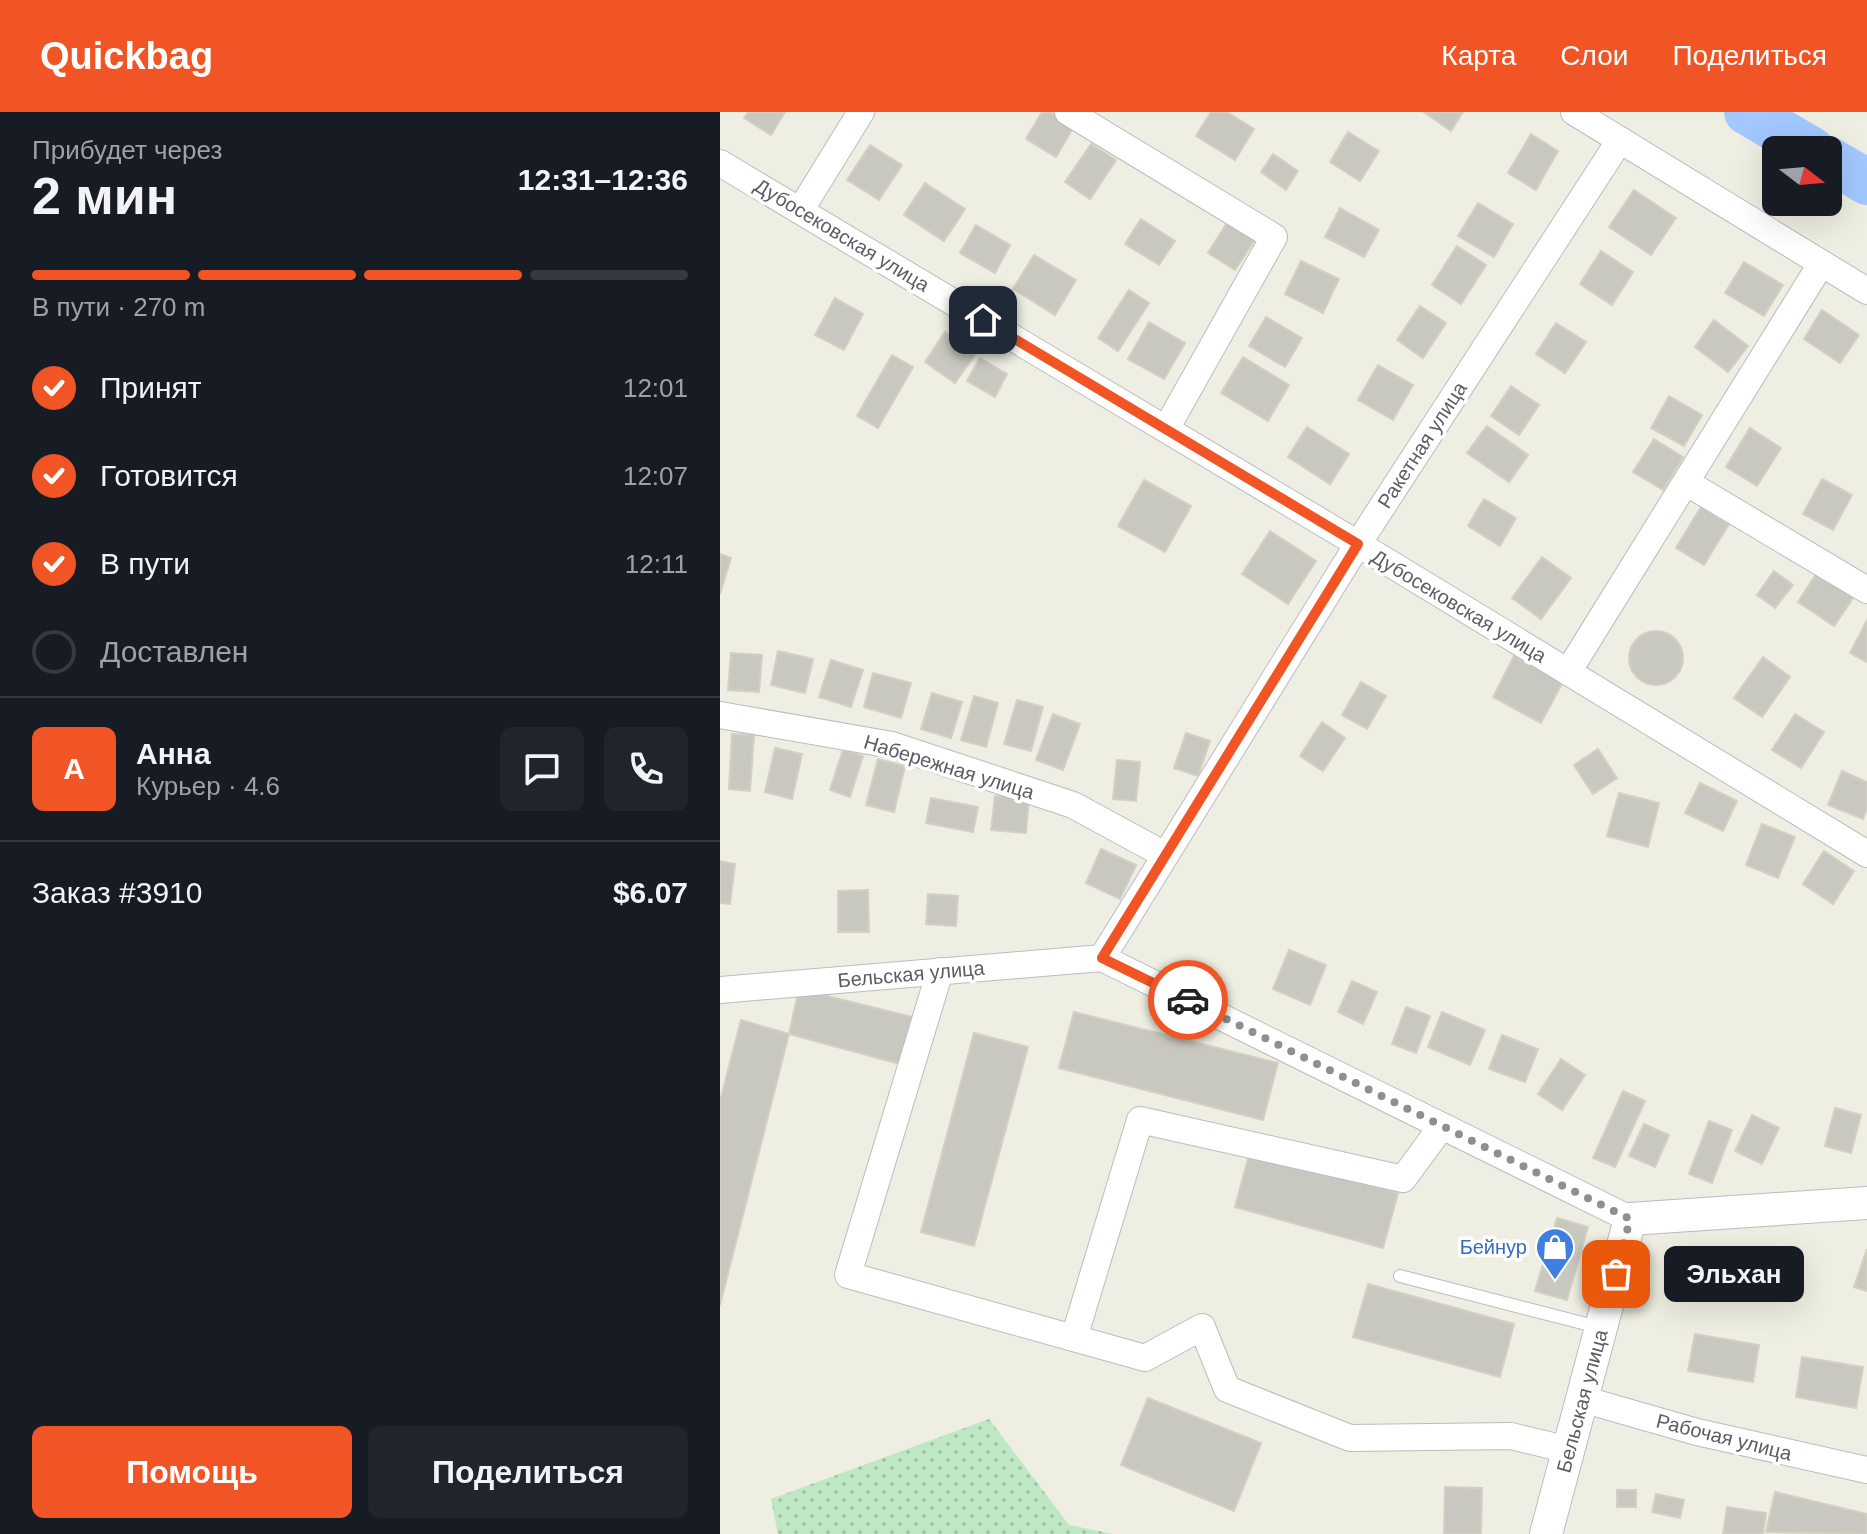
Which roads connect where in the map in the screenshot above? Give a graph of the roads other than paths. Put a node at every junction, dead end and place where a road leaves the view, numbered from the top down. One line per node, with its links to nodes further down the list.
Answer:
1 (861, 112): 6 (street)
2 (1068, 112): 9 (street)
3 (1574, 112): 4 (street)
4 (1620, 140): 7 (street); 11 (street, Ракетная улица)
5 (720, 163): 6 (street, Дубосековская улица)
6 (800, 211): 9 (street, Дубосековская улица)
7 (1821, 264): 8 (street); 10 (street)
8 (1867, 291)
9 (1166, 429): 11 (street, Дубосековская улица)
10 (1687, 483): 12 (street); 13 (street)
11 (1358, 544): 13 (street, Дубосековская улица); 16 (street, Ракетная улица)
12 (1867, 590)
13 (1568, 672): 15 (street, Дубосековская улица)
14 (720, 715): 16 (street, Набережная улица)
15 (1867, 854)
16 (1165, 855): 17 (street, Ракетная улица)
17 (1102, 958): 18 (street, Бельская улица); 20 (street)
18 (940, 971): 19 (street, Бельская улица); 25 (street)
19 (720, 990)
20 (1442, 1126): 22 (street); 25 (street)
21 (1867, 1203): 22 (street)
22 (1630, 1219): 24 (street, Бельская улица)
23 (1400, 1276): 24 (lane)
24 (1601, 1328): 26 (street, Бельская улица)
25 (1074, 1338): 27 (street)
26 (1582, 1399): 27 (street, Бельская улица); 28 (street, Рабочая улица)
27 (1569, 1450): 29 (street, Бельская улица)
28 (1867, 1470)
29 (1546, 1534)

